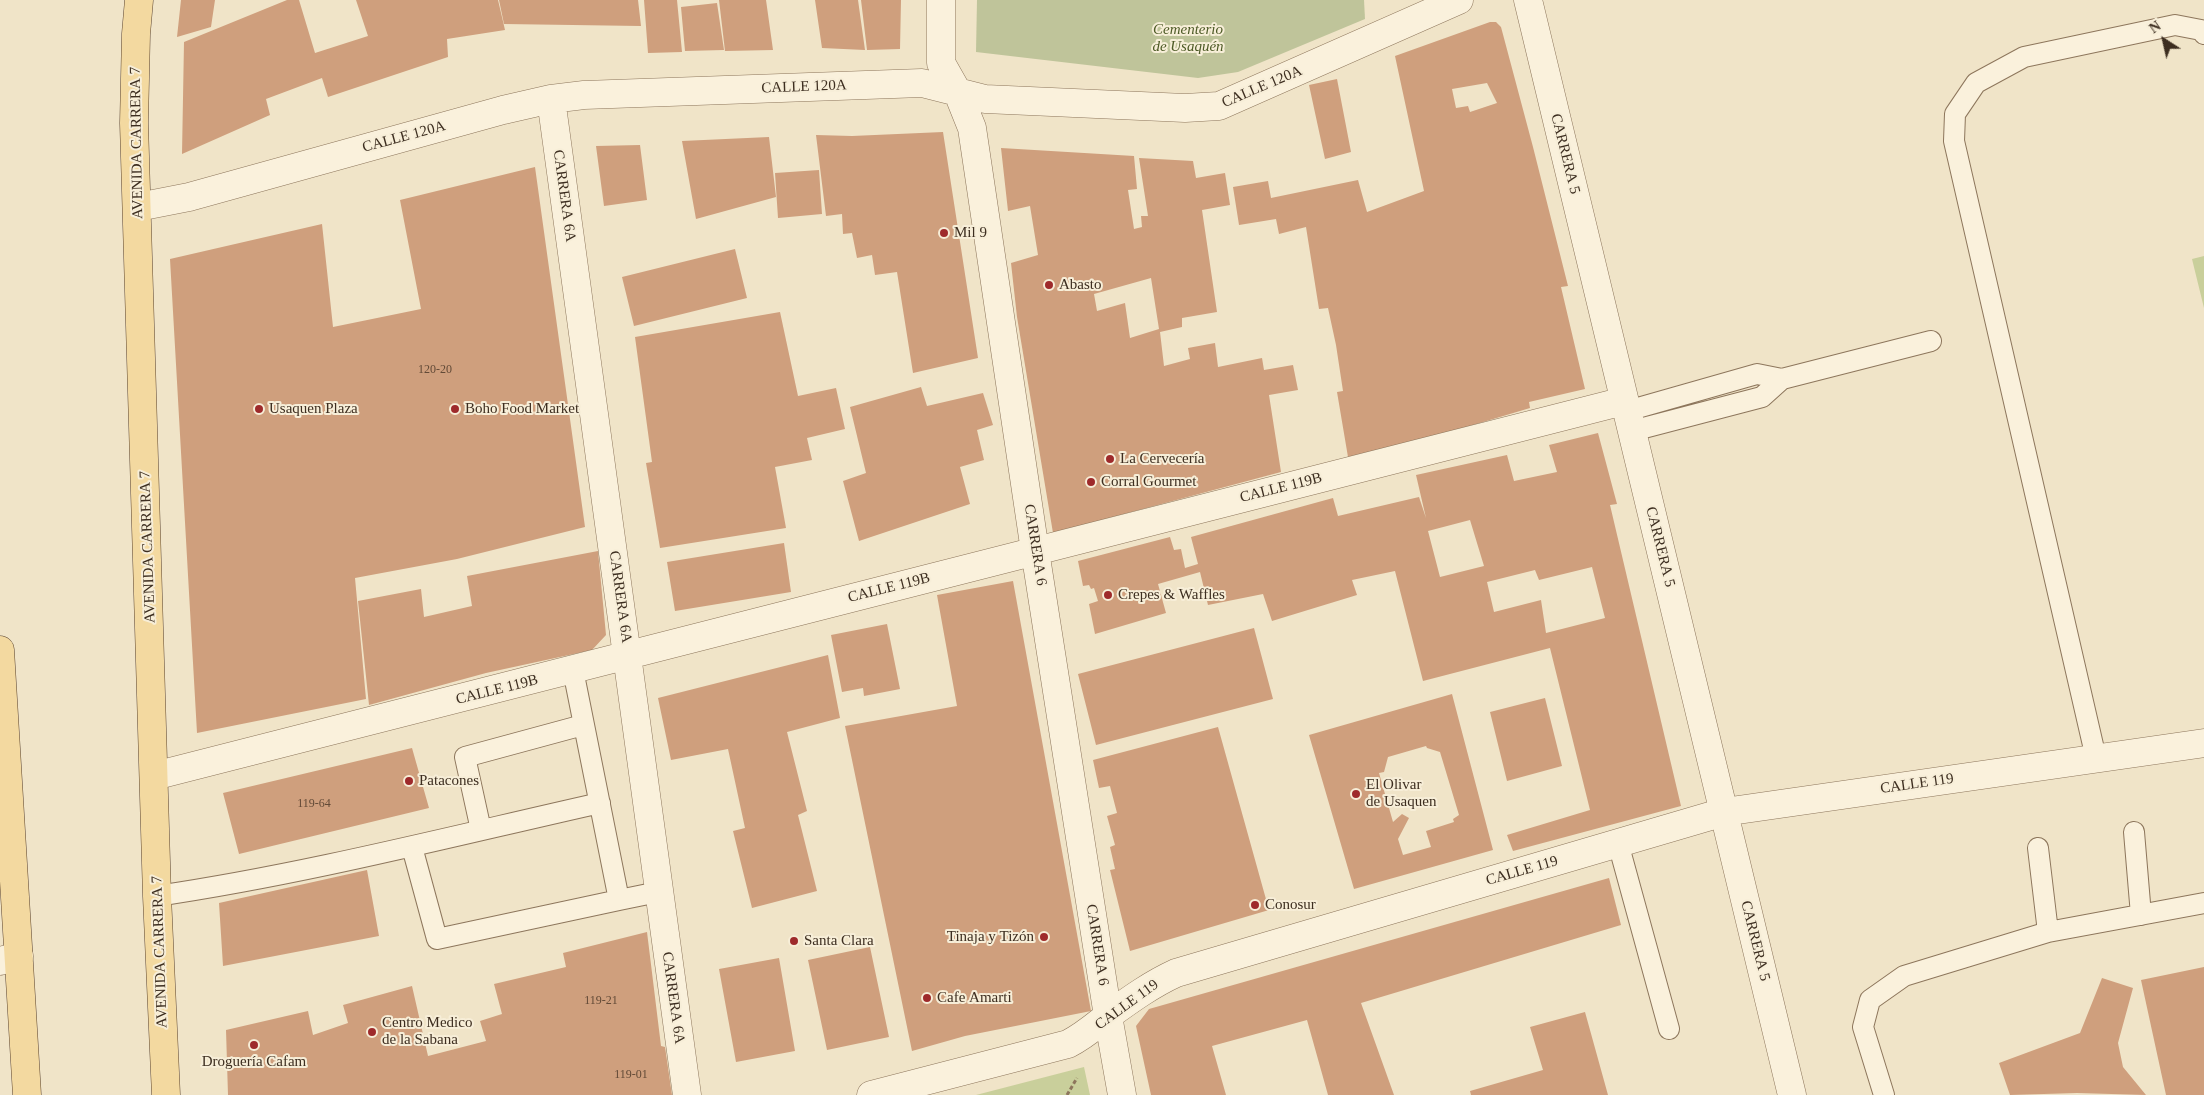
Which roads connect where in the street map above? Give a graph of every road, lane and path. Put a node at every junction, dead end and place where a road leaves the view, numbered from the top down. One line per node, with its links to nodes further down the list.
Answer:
1 (140, 0): 8 (main road, AVENIDA CARRERA 7)
2 (941, 0): 6 (street, CARRERA 6)
3 (1459, 0): 6 (street, CALLE 120A)
4 (1528, 0): 10 (street, CARRERA 5)
5 (2204, 34): 17 (lane)
6 (958, 93): 7 (street, CALLE 120A); 11 (street, CARRERA 6)
7 (551, 99): 8 (street, CALLE 120A); 13 (street, CARRERA 6A)
8 (138, 207): 18 (main road, AVENIDA CARRERA 7)
9 (1931, 341): 10 (lane)
10 (1627, 414): 11 (street, CALLE 119B); 20 (street, CARRERA 5)
11 (1035, 551): 13 (street, CALLE 119B); 33 (street, CARRERA 6)
12 (0, 650): 32 (main road)
13 (627, 654): 14 (street, CALLE 119B); 26 (street, CARRERA 6A)
14 (573, 670): 15 (lane); 18 (street, CALLE 119B)
15 (583, 725): 19 (lane); 21 (lane)
16 (2204, 743): 17 (street, CALLE 119)
17 (2096, 758): 20 (street, CALLE 119)
18 (154, 776): 27 (main road, AVENIDA CARRERA 7)
19 (600, 803): 21 (lane); 28 (lane)
20 (1724, 812): 23 (street, CALLE 119); 42 (street, CARRERA 5)
21 (481, 830): 24 (lane)
22 (2134, 832): 30 (lane)
23 (1618, 843): 33 (street, CALLE 119); 34 (lane)
24 (412, 847): 27 (lane); 28 (lane)
25 (2038, 848): 31 (lane)
26 (658, 892): 28 (lane); 38 (street, CARRERA 6A)
27 (157, 896): 37 (main road, AVENIDA CARRERA 7)
28 (619, 900)
29 (2204, 903): 30 (lane)
30 (2141, 914): 31 (lane)
31 (2048, 932): 43 (lane)
32 (9, 958): 36 (main road)
33 (1108, 1016): 39 (street, CALLE 119); 41 (street, CARRERA 6)
34 (1669, 1030)
35 (1078, 1076): 40 (path)
36 (27, 1095)
37 (166, 1095)
38 (687, 1095)
39 (871, 1095)
40 (1068, 1095)
41 (1122, 1095)
42 (1792, 1095)
43 (1884, 1095)

